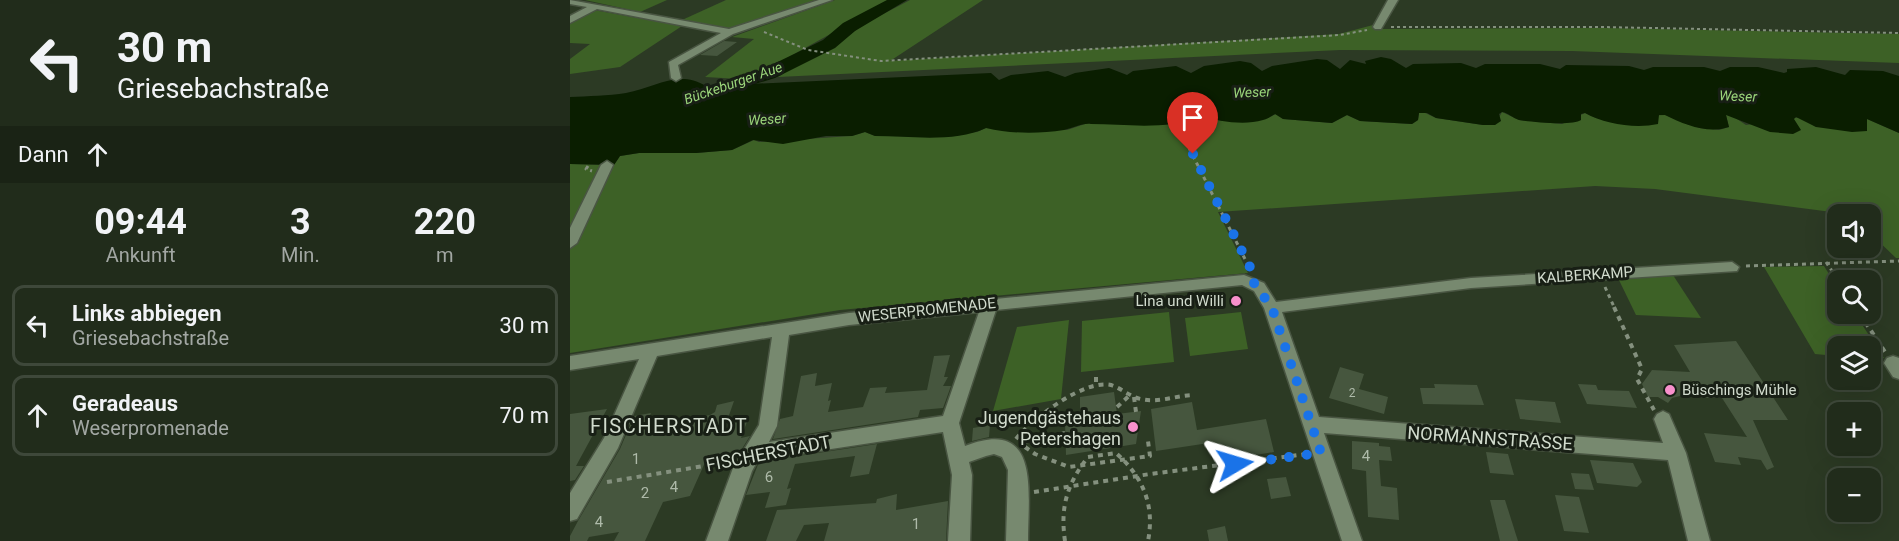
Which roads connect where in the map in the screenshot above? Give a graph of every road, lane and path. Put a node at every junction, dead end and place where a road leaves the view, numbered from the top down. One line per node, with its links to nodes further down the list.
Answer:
1 (828, 0): 6 (street)
2 (1394, 0): 7 (street)
3 (570, 1): 4 (street)
4 (596, 6): 5 (street); 8 (street)
5 (570, 20)
6 (751, 26): 7 (path); 8 (street)
7 (1378, 27): 9 (path)
8 (730, 32): 10 (street)
9 (1899, 33)
10 (676, 78)
11 (1182, 134): 19 (path)
12 (607, 165): 13 (street)
13 (570, 243)
14 (1899, 261): 15 (path)
15 (1826, 262): 16 (path); 17 (path)
16 (1732, 267): 18 (street, KALBERKAMP)
17 (1831, 270)
18 (1600, 274): 21 (street, KALBERKAMP); 35 (path)
19 (1254, 283): 20 (street, WESERPROMENADE); 21 (street)
20 (990, 303): 23 (street, WESERPROMENADE); 36 (street)
21 (1272, 308): 37 (street)
22 (1867, 324): 26 (path)
23 (782, 330): 24 (street, WESERPROMENADE); 43 (street)
24 (651, 351): 25 (street, WESERPROMENADE); 51 (street)
25 (570, 363)
26 (1896, 368)
27 (1096, 377): 28 (path)
28 (1096, 385): 30 (path); 41 (path)
29 (1192, 395): 31 (path)
30 (1132, 396): 31 (path); 33 (path); 34 (path)
31 (1165, 400): 32 (path)
32 (1166, 406)
33 (1117, 407)
34 (1136, 412)
35 (1663, 419): 61 (street)
36 (950, 423): 43 (street, FISCHERSTADT); 47 (street)
37 (1311, 424): 44 (street, NORMANNSTRASSE); 45 (street)
38 (1065, 434): 40 (path)
39 (1148, 441): 48 (path)
40 (1023, 442): 41 (path); 49 (path)
41 (1008, 444): 47 (street); 53 (street)
42 (1101, 450): 46 (path)
43 (755, 452): 51 (path, FISCHERSTADT); 55 (street)
44 (1670, 452)
45 (1321, 453): 50 (path); 60 (street)
46 (1102, 455): 48 (path); 49 (path)
47 (958, 458): 56 (street)
48 (1124, 459): 49 (path); 50 (path)
49 (1081, 465): 52 (path)
50 (1139, 476): 52 (path); 59 (path)
51 (587, 484): 54 (street)
52 (1067, 487): 53 (path); 58 (path)
53 (1018, 495): 57 (street)
54 (570, 512)
55 (717, 541)
56 (959, 541)
57 (1017, 541)
58 (1065, 541)
59 (1148, 541)
60 (1352, 541)
61 (1699, 541)

